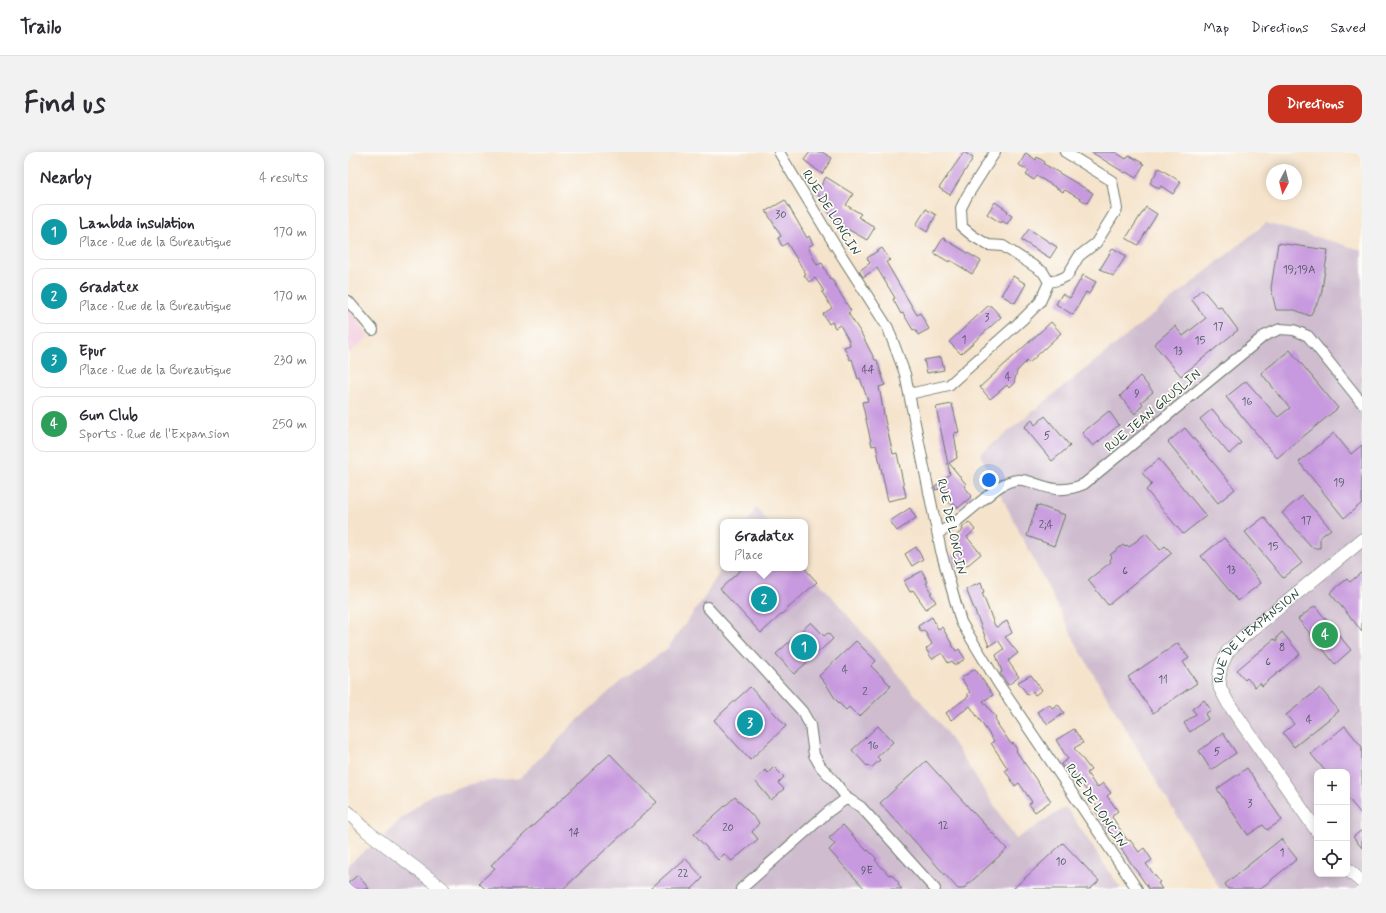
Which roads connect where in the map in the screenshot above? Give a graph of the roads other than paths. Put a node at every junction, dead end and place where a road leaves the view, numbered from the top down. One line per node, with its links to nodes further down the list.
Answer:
1 (779, 152): 7 (street, RUE DE LONCIN)
2 (995, 152): 4 (street)
3 (1065, 152): 4 (street)
4 (1049, 282): 7 (street)
5 (348, 301): 6 (street)
6 (373, 330)
7 (909, 394): 9 (street, RUE DE LONCIN)
8 (1362, 403): 9 (street, RUE JEAN GRUSLIN)
9 (938, 533): 20 (street, RUE DE LONCIN)
10 (1362, 540): 14 (street, RUE DE L'EXPANSION)
11 (707, 607): 12 (street)
12 (847, 798): 18 (street); 19 (street)
13 (348, 812): 17 (street)
14 (1314, 827)
15 (1350, 872): 16 (street)
16 (1362, 882)
17 (443, 889)
18 (741, 889)
19 (935, 889)
20 (1136, 889)

